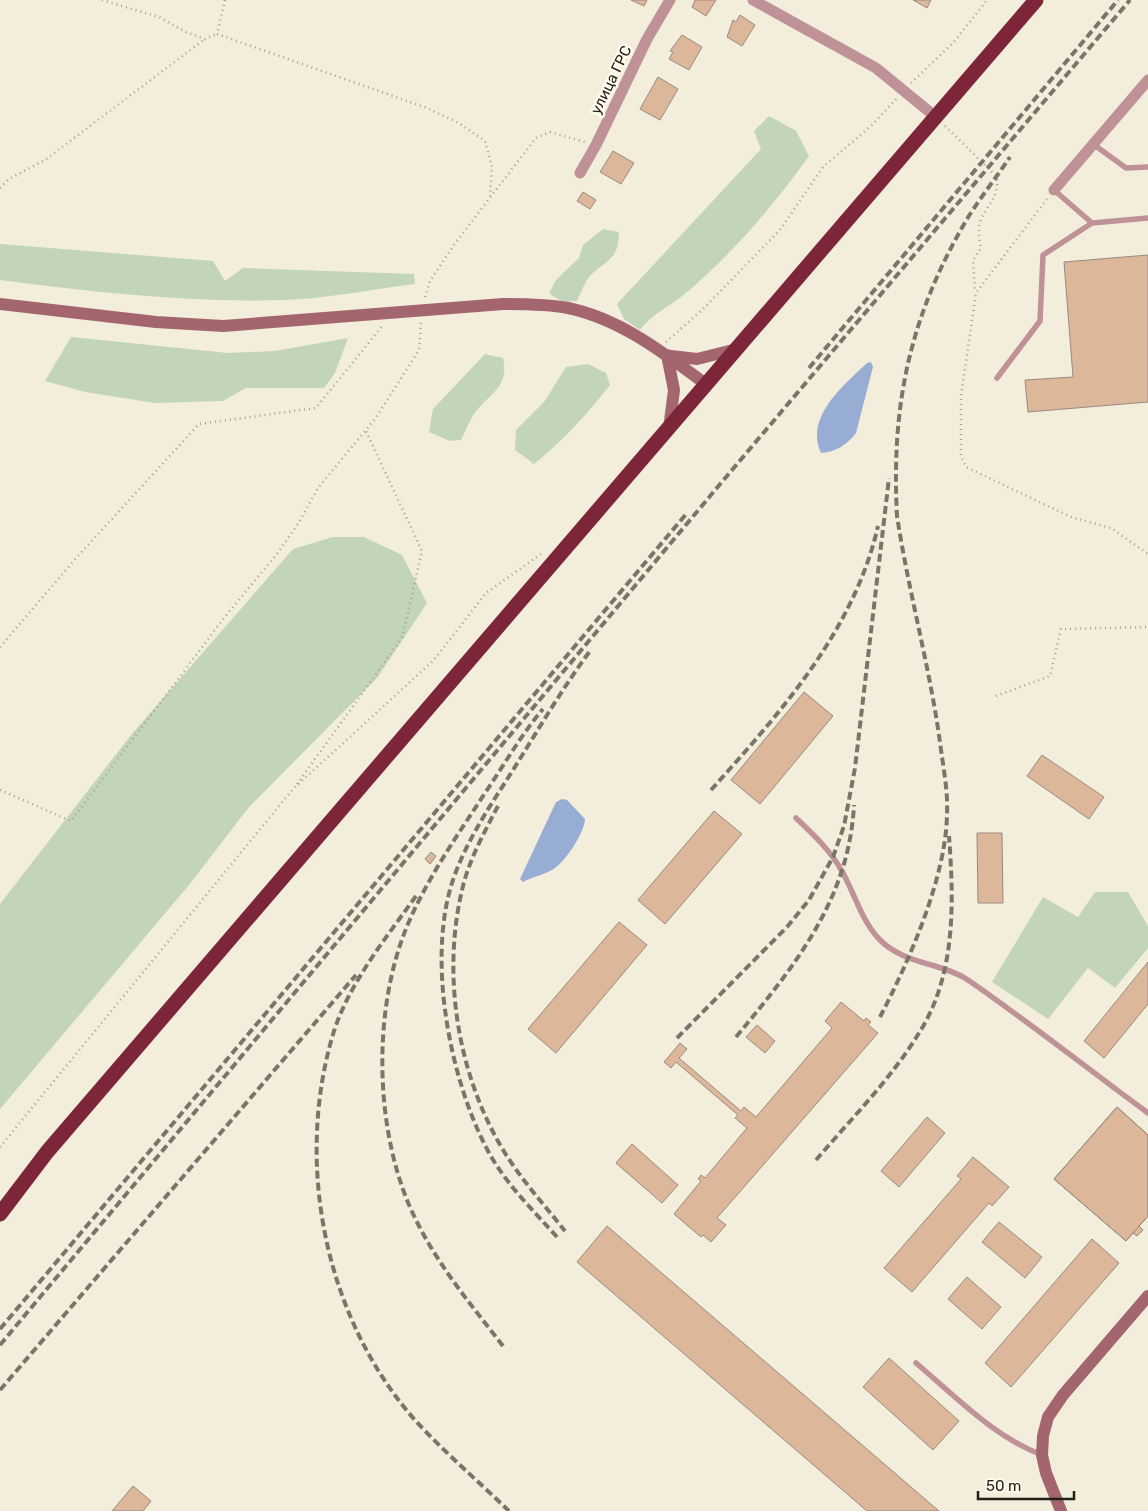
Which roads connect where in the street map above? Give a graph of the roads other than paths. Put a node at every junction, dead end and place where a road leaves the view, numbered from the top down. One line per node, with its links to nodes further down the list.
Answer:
1 (670, 0): 8 (street, улица ГРС)
2 (753, 0): 5 (street)
3 (1036, 0): 5 (highway)
4 (1148, 80): 6 (street)
5 (937, 118): 13 (highway)
6 (1093, 144): 7 (lane); 9 (street)
7 (1148, 168)
8 (580, 173)
9 (1054, 190): 11 (lane)
10 (1148, 218): 11 (lane)
11 (1092, 223): 15 (lane)
12 (0, 304): 14 (street)
13 (738, 348): 14 (street); 16 (highway)
14 (662, 352): 16 (street); 17 (street)
15 (997, 378)
16 (707, 385): 17 (highway)
17 (669, 429): 20 (highway)
18 (796, 818): 19 (lane)
19 (1148, 1113)
20 (0, 1214)
21 (1148, 1296): 23 (street)
22 (916, 1363): 23 (lane)
23 (1042, 1455): 24 (street)
24 (1061, 1511)

